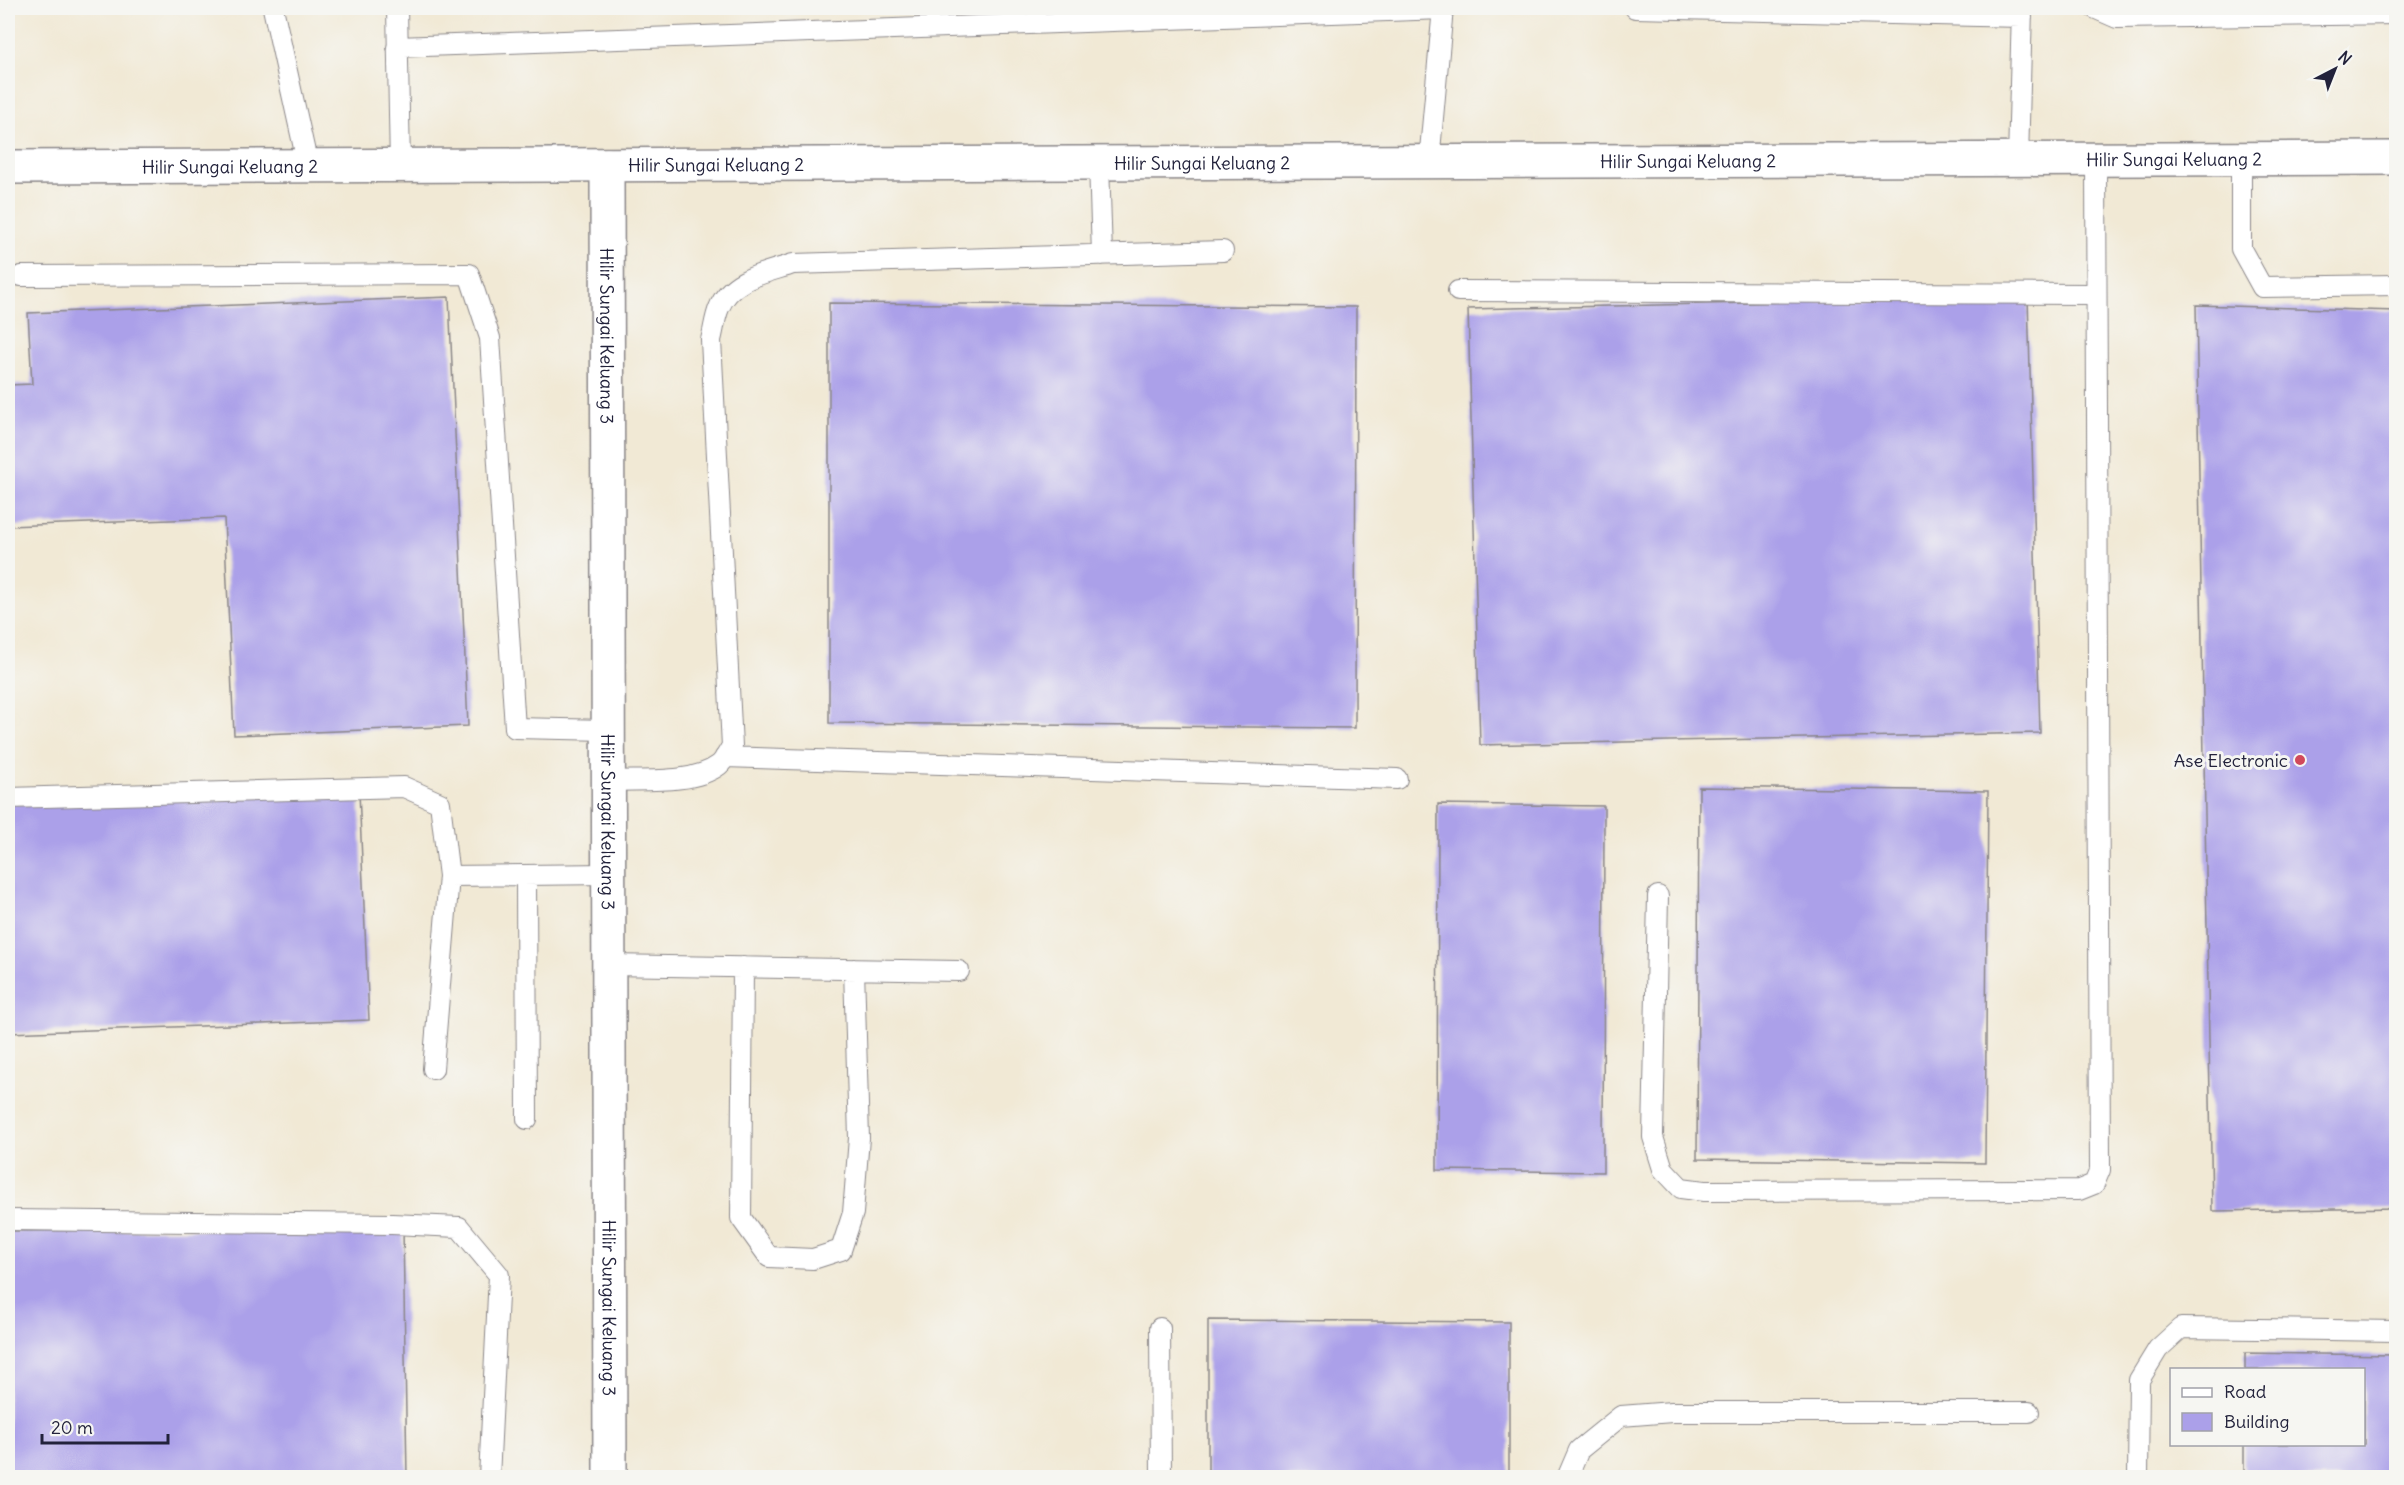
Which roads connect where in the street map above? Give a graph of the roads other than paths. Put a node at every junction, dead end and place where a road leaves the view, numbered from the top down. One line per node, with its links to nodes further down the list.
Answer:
1 (273, 8): 16 (lane)
2 (397, 8): 8 (lane)
3 (1443, 8): 8 (lane); 13 (lane)
4 (1635, 8): 6 (lane)
5 (2094, 8): 7 (lane)
6 (2022, 12): 12 (lane)
7 (2397, 14)
8 (397, 46): 17 (lane)
9 (2397, 158): 11 (street, Hilir Sungai Keluang 2)
10 (2096, 159): 11 (street, Hilir Sungai Keluang 2); 12 (street, Hilir Sungai Keluang 2); 24 (lane)
11 (2241, 159): 22 (lane)
12 (2018, 160): 13 (street, Hilir Sungai Keluang 2)
13 (1429, 162): 14 (street, Hilir Sungai Keluang 2)
14 (1099, 163): 15 (street, Hilir Sungai Keluang 2); 20 (lane)
15 (607, 165): 17 (street, Hilir Sungai Keluang 2); 25 (street, Hilir Sungai Keluang 3)
16 (308, 166): 17 (street, Hilir Sungai Keluang 2); 18 (street, Hilir Sungai Keluang 2)
17 (400, 166)
18 (8, 167)
19 (1223, 251): 20 (lane)
20 (1102, 255): 26 (lane)
21 (21, 276): 25 (lane)
22 (2397, 285)
23 (1458, 291): 24 (lane)
24 (2096, 294): 33 (lane)
25 (608, 730): 28 (street, Hilir Sungai Keluang 3)
26 (725, 757): 27 (lane); 28 (lane)
27 (1397, 779)
28 (608, 781): 30 (street, Hilir Sungai Keluang 3)
29 (8, 798): 31 (lane)
30 (609, 874): 32 (lane); 34 (street, Hilir Sungai Keluang 3)
31 (449, 876): 32 (lane); 38 (lane)
32 (526, 876): 39 (lane)
33 (1658, 896)
34 (609, 965): 35 (lane); 45 (street, Hilir Sungai Keluang 3)
35 (743, 967): 36 (lane); 36 (lane)
36 (854, 969): 37 (lane)
37 (959, 970)
38 (433, 1069)
39 (527, 1119)
40 (8, 1220): 44 (lane)
41 (1160, 1328): 46 (lane)
42 (2397, 1331): 48 (lane)
43 (2029, 1412): 47 (lane)
44 (489, 1478)
45 (610, 1478)
46 (1161, 1478)
47 (1567, 1478)
48 (2138, 1478)

